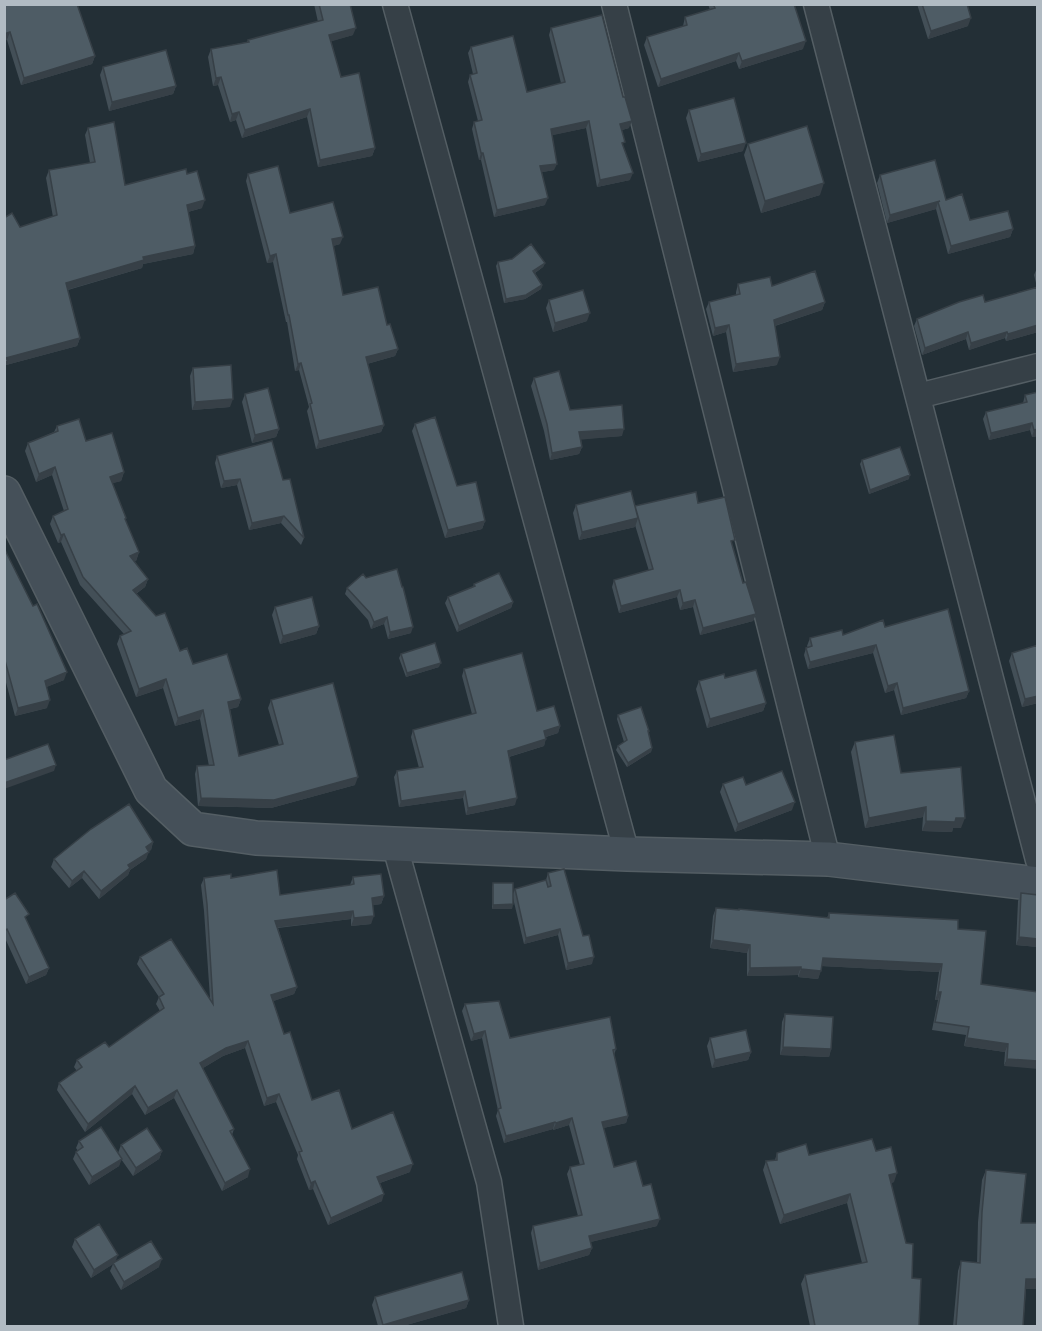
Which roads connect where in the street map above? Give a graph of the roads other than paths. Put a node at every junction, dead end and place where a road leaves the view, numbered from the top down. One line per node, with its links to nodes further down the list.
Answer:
1 (395, 4): 8 (street)
2 (614, 4): 9 (street)
3 (816, 4): 5 (street)
4 (1038, 366): 5 (street)
5 (918, 396): 10 (street)
6 (4, 493): 7 (street)
7 (394, 843): 8 (street); 12 (street)
8 (627, 854): 9 (street)
9 (828, 859): 11 (street)
10 (1038, 860)
11 (1038, 884)
12 (511, 1326)

